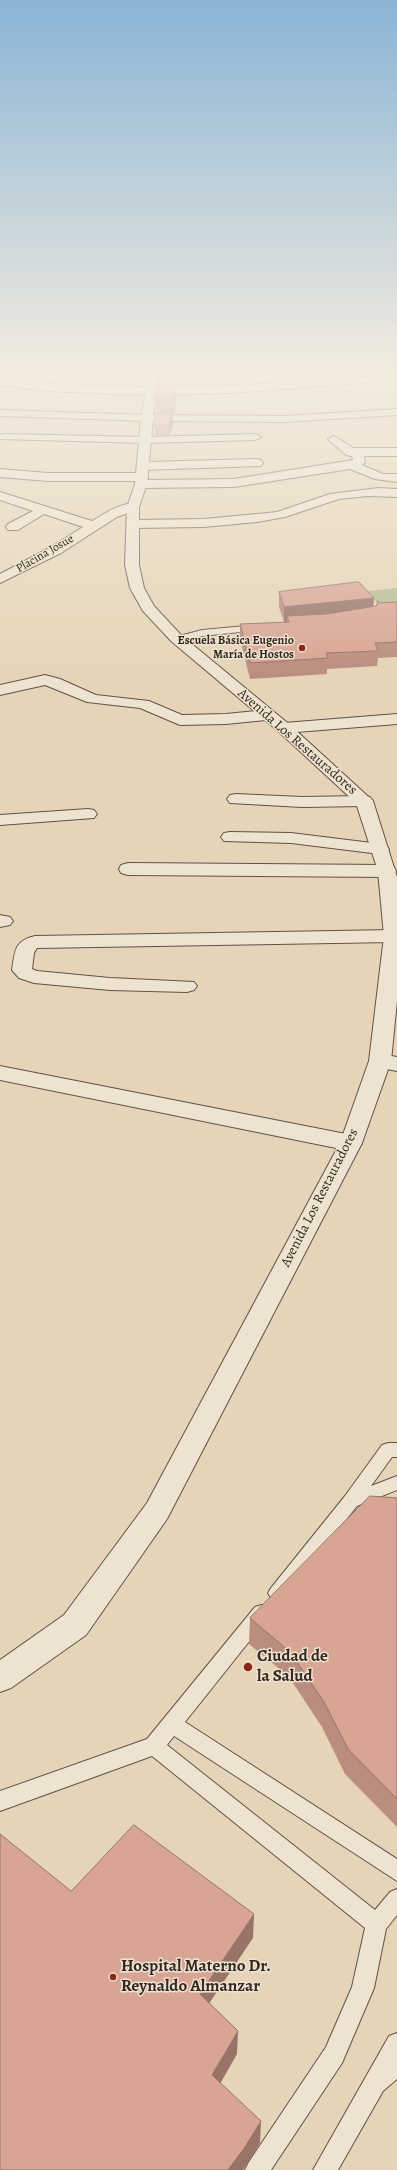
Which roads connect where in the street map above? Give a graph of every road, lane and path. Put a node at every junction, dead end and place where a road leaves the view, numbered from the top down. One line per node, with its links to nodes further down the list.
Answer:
1 (15, 474): 5 (street)
2 (157, 474): 5 (street)
3 (291, 474): 5 (street)
4 (373, 474): 6 (street)
5 (142, 476): 12 (street, Avenida Los Restauradores)
6 (397, 478)
7 (397, 493): 12 (street, Placina Josue)
8 (0, 496): 9 (street)
9 (13, 500): 10 (street); 11 (street)
10 (0, 507)
11 (43, 510): 13 (street); 14 (street)
12 (133, 516): 13 (street, Placina Josue); 17 (street, Avenida Los Restauradores)
13 (93, 526): 15 (street, Placina Josue)
14 (13, 527)
15 (0, 579)
16 (263, 628): 17 (lane)
17 (176, 638): 19 (street, Avenida Los Restauradores)
18 (0, 690): 19 (street)
19 (266, 714): 21 (street, Avenida Los Restauradores)
20 (397, 719): 21 (street)
21 (284, 728): 23 (street, Avenida Los Restauradores)
22 (236, 798): 23 (street)
23 (364, 801): 27 (street, Avenida Los Restauradores)
24 (88, 814): 25 (street)
25 (0, 820)
26 (230, 837): 27 (street)
27 (380, 848): 29 (street, Avenida Los Restauradores)
28 (128, 869): 29 (street)
29 (387, 871): 30 (street, Avenida Los Restauradores)
30 (394, 936): 31 (street); 32 (street, Avenida Los Restauradores)
31 (187, 986)
32 (389, 1063): 34 (street, Avenida Los Restauradores)
33 (0, 1073): 34 (street)
34 (351, 1143): 38 (street, Avenida Los Restauradores)
35 (397, 1450): 37 (lane)
36 (397, 1483): 37 (lane)
37 (351, 1501): 39 (lane)
38 (0, 1678)
39 (172, 1724): 40 (lane); 42 (lane)
40 (154, 1746): 41 (lane); 44 (lane)
41 (0, 1801)
42 (397, 1871)
43 (397, 1899): 44 (lane)
44 (376, 1924): 48 (lane)
45 (397, 2044): 47 (lane)
46 (397, 2064): 47 (lane)
47 (376, 2083): 49 (lane)
48 (257, 2170)
49 (324, 2170)

